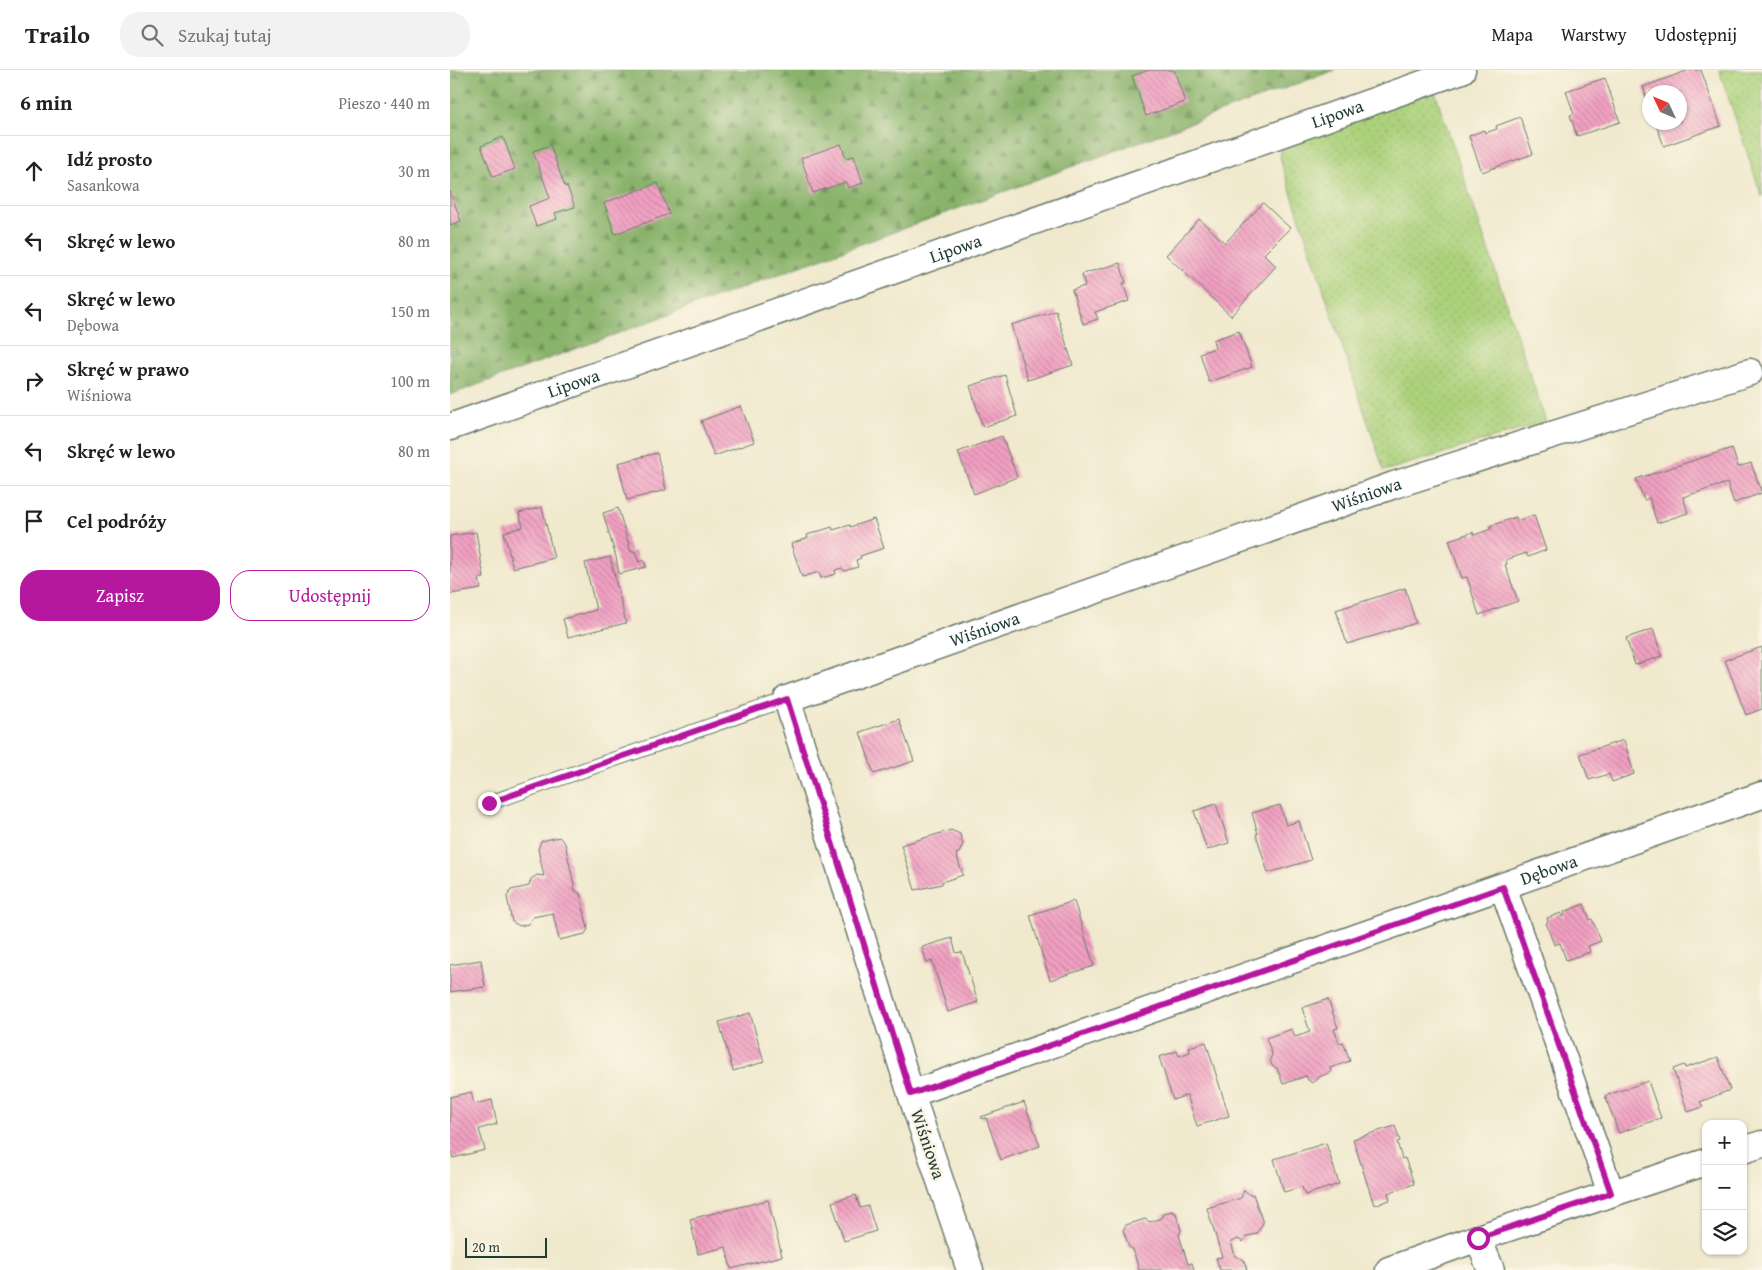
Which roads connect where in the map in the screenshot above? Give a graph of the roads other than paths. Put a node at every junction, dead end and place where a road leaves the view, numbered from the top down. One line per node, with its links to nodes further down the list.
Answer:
1 (1462, 70): 3 (street, Lipowa)
2 (1750, 372): 4 (street, Wiśniowa)
3 (450, 427)
4 (787, 699): 6 (lane); 8 (street, Wiśniowa)
5 (1762, 795): 7 (street, Dębowa)
6 (489, 803)
7 (1503, 887): 8 (street, Dębowa); 12 (street)
8 (911, 1094): 14 (street, Wiśniowa)
9 (1762, 1144): 10 (street)
10 (1747, 1149)
11 (1702, 1163): 12 (street)
12 (1611, 1193): 13 (street)
13 (1478, 1238): 15 (street); 16 (street)
14 (970, 1270)
15 (1389, 1270)
16 (1491, 1270)

